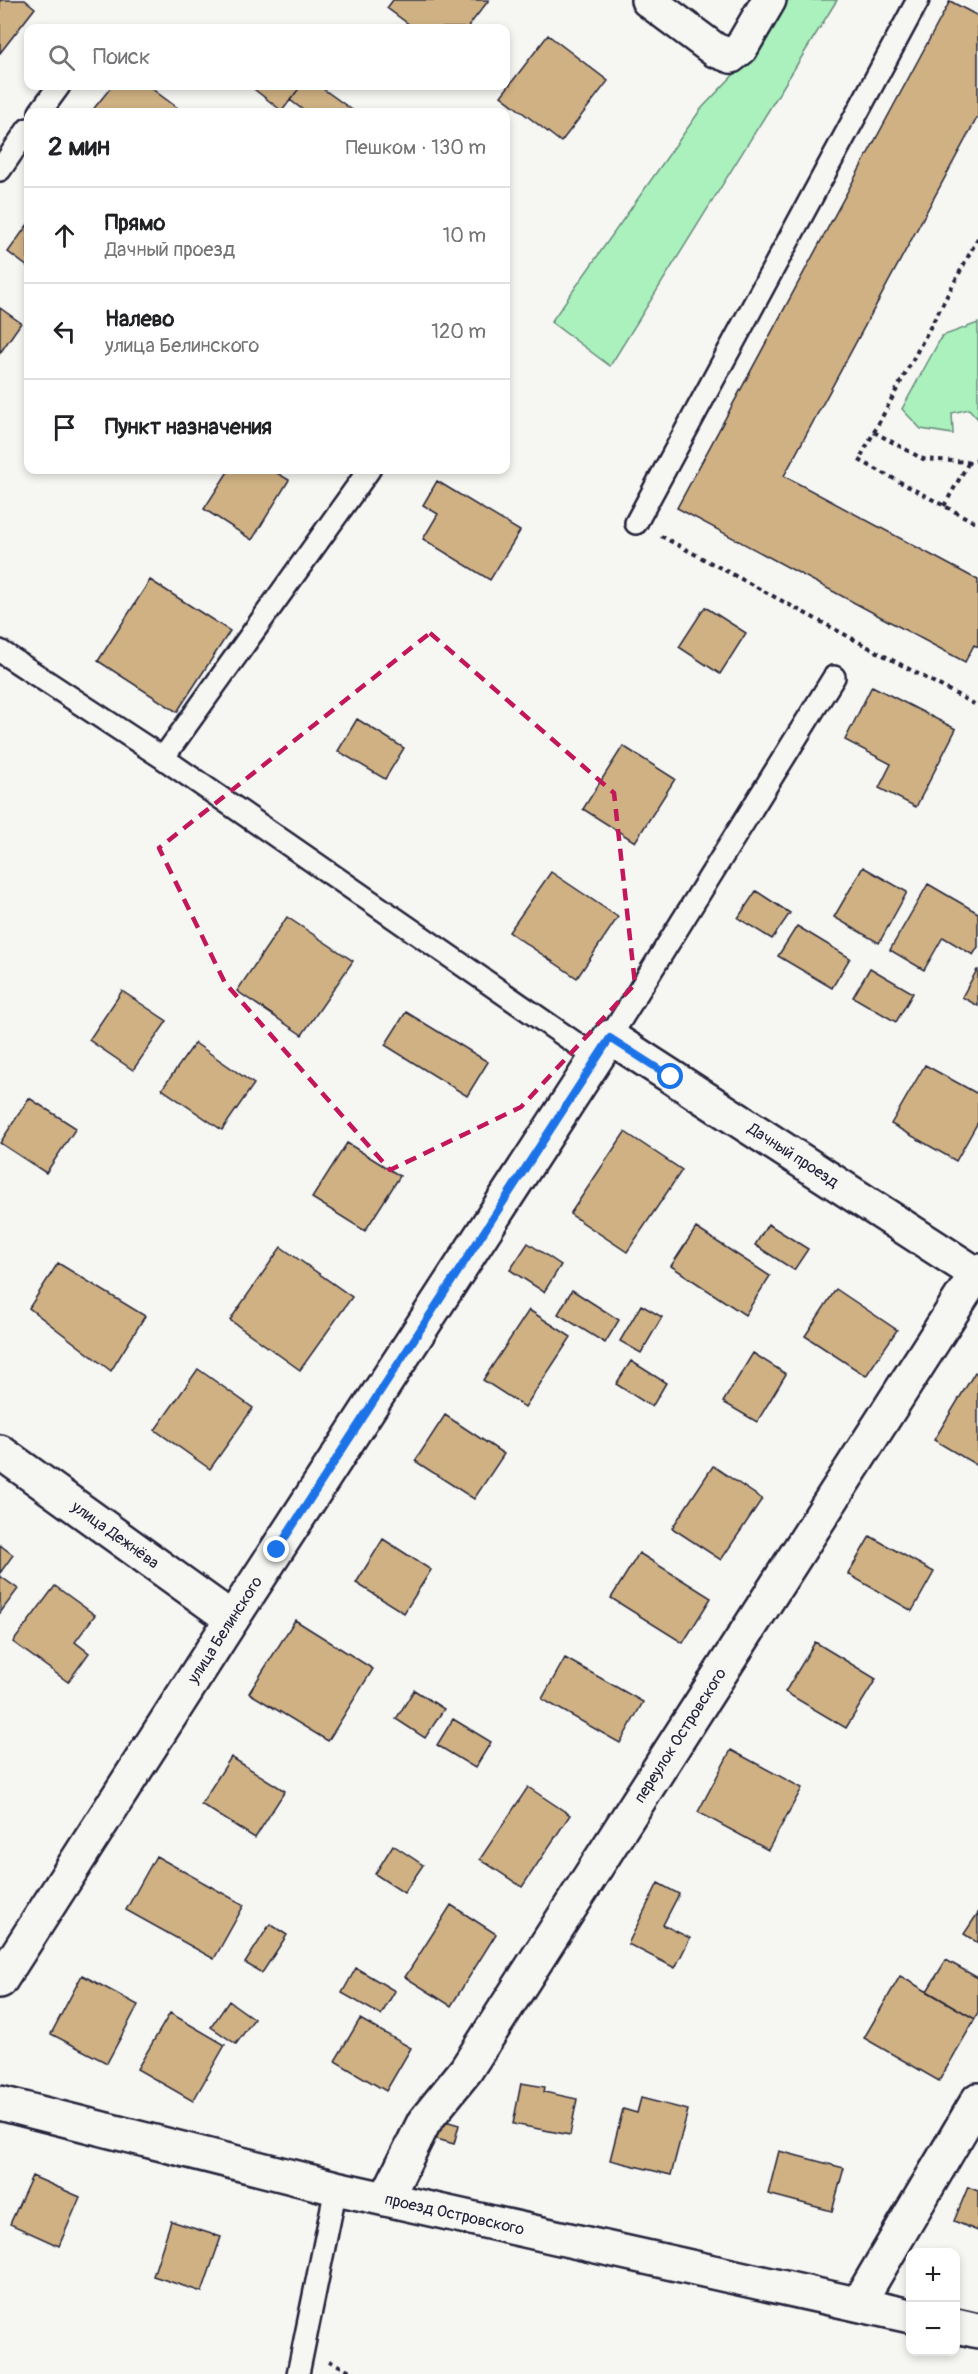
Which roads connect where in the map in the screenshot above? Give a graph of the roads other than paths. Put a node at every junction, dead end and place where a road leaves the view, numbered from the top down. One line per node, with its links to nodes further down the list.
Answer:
1 (648, 0): 2 (street)
2 (769, 0)
3 (918, 0): 9 (lane)
4 (56, 90): 5 (lane)
5 (43, 108)
6 (24, 135): 7 (lane)
7 (0, 170)
8 (366, 474): 12 (lane)
9 (636, 523)
10 (0, 651): 12 (lane)
11 (834, 677): 13 (lane)
12 (163, 758): 13 (lane)
13 (604, 1048): 14 (street, Дачный проезд); 16 (street, улица Белинского)
14 (977, 1273): 21 (street, переулок Островского)
15 (0, 1452): 16 (street, улица Дежнёва)
16 (231, 1619): 17 (street, улица Белинского)
17 (0, 1981)
18 (978, 2100): 22 (street)
19 (0, 2103): 20 (street, проезд Островского)
20 (336, 2188): 21 (street, проезд Островского); 26 (lane)
21 (386, 2199): 22 (street, проезд Островского)
22 (858, 2304): 23 (street, проезд Островского)
23 (906, 2315)
24 (960, 2327): 25 (street)
25 (978, 2331)
26 (298, 2374)

